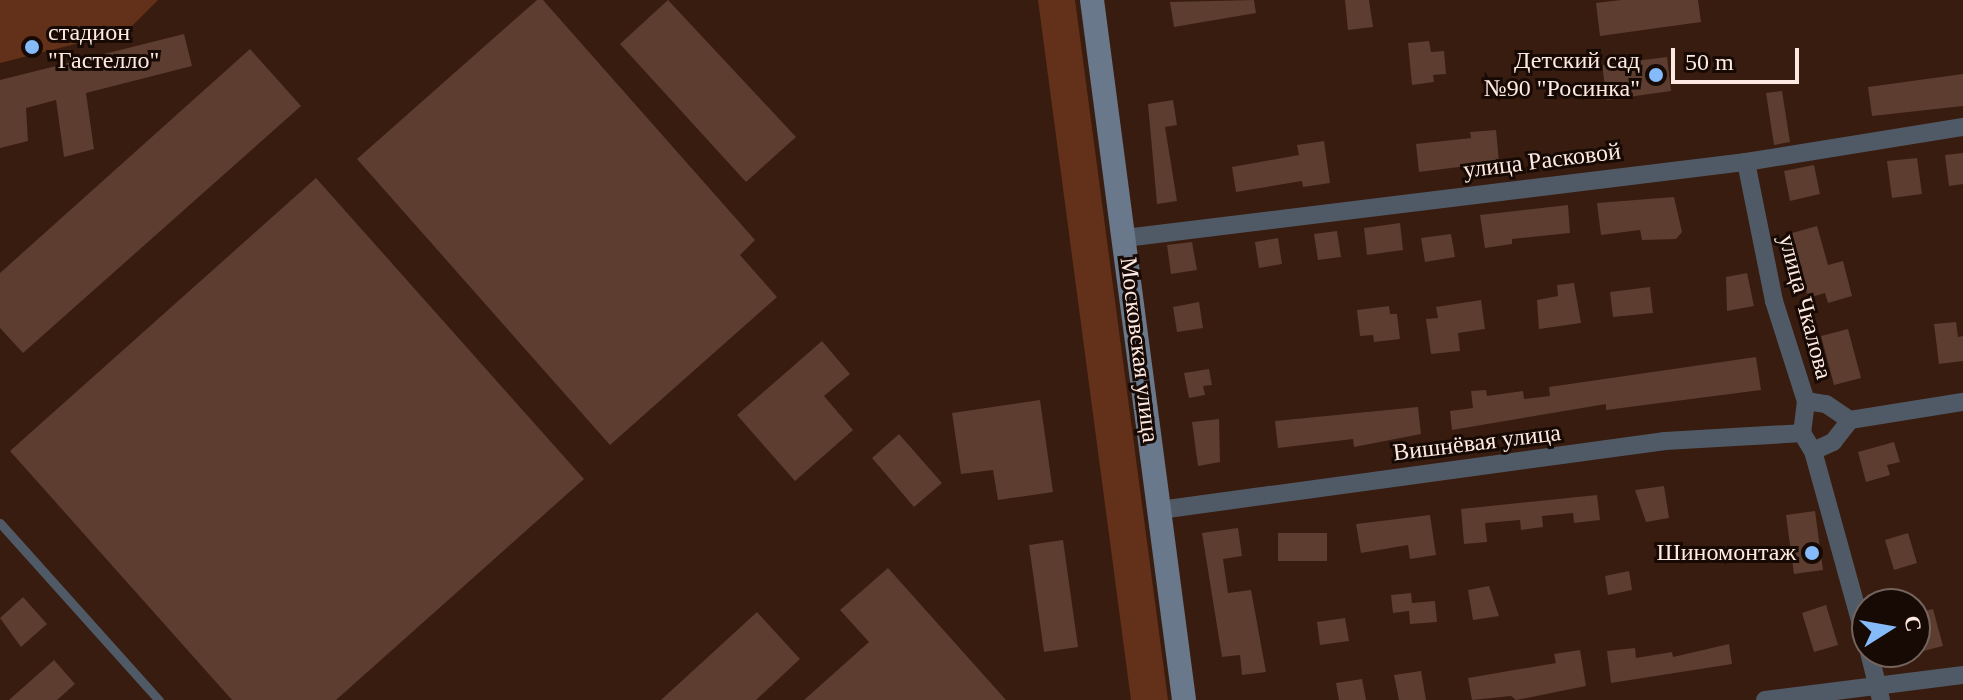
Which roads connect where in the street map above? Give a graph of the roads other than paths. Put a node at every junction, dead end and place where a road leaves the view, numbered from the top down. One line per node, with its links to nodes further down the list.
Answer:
1 (1092, 0): 4 (main road, Московская улица)
2 (1963, 127): 3 (street, улица Расковой)
3 (1746, 162): 4 (street, улица Расковой); 5 (street, улица Чкалова)
4 (1125, 238): 10 (main road, Московская улица)
5 (1806, 401): 7 (street); 8 (street, улица Чкалова)
6 (1963, 402): 7 (street)
7 (1850, 420): 9 (street)
8 (1802, 433): 9 (street); 10 (street, Вишнёвая улица)
9 (1813, 451): 12 (street)
10 (1160, 510): 17 (main road, Московская улица)
11 (0, 523): 16 (lane)
12 (1851, 588)
13 (1873, 668): 15 (street)
14 (1963, 675): 15 (street)
15 (1879, 692): 18 (street)
16 (159, 700)
17 (1184, 700)
18 (1765, 700)

